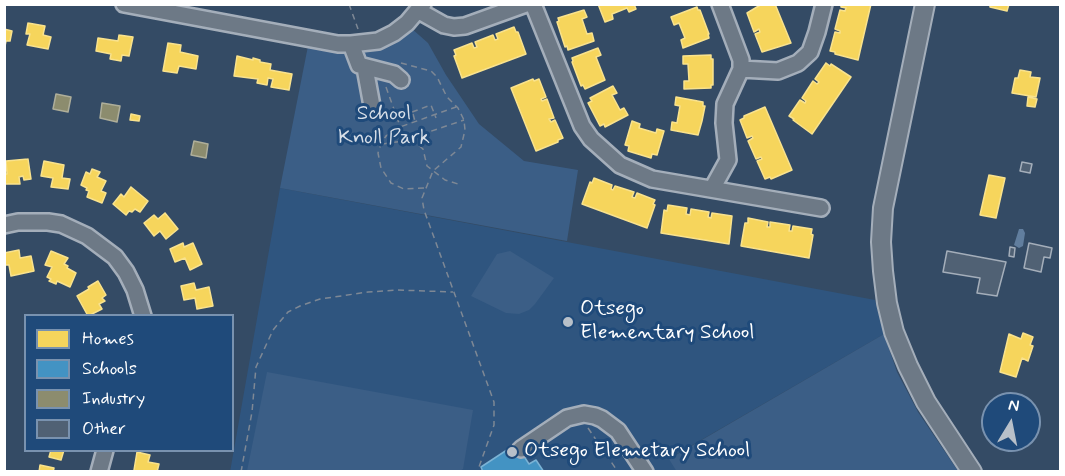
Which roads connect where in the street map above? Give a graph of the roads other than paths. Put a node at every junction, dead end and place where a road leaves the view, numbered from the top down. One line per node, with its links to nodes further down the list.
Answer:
1 (124, 4): 8 (street)
2 (526, 4): 9 (street)
3 (533, 4): 16 (street)
4 (720, 4): 12 (street)
5 (824, 4): 12 (street)
6 (925, 4): 15 (main road)
7 (933, 4): 15 (main road)
8 (149, 7): 10 (street)
9 (421, 8): 10 (street)
10 (357, 44): 11 (street)
11 (365, 68): 13 (street); 14 (street)
12 (741, 69): 16 (street)
13 (401, 80)
14 (372, 106)
15 (888, 182): 24 (main road)
16 (712, 189): 17 (street)
17 (821, 208)
18 (4, 225): 19 (street)
19 (143, 314)
20 (521, 449): 23 (street)
21 (104, 452): 22 (street)
22 (99, 471)
23 (645, 471)
24 (972, 471)

